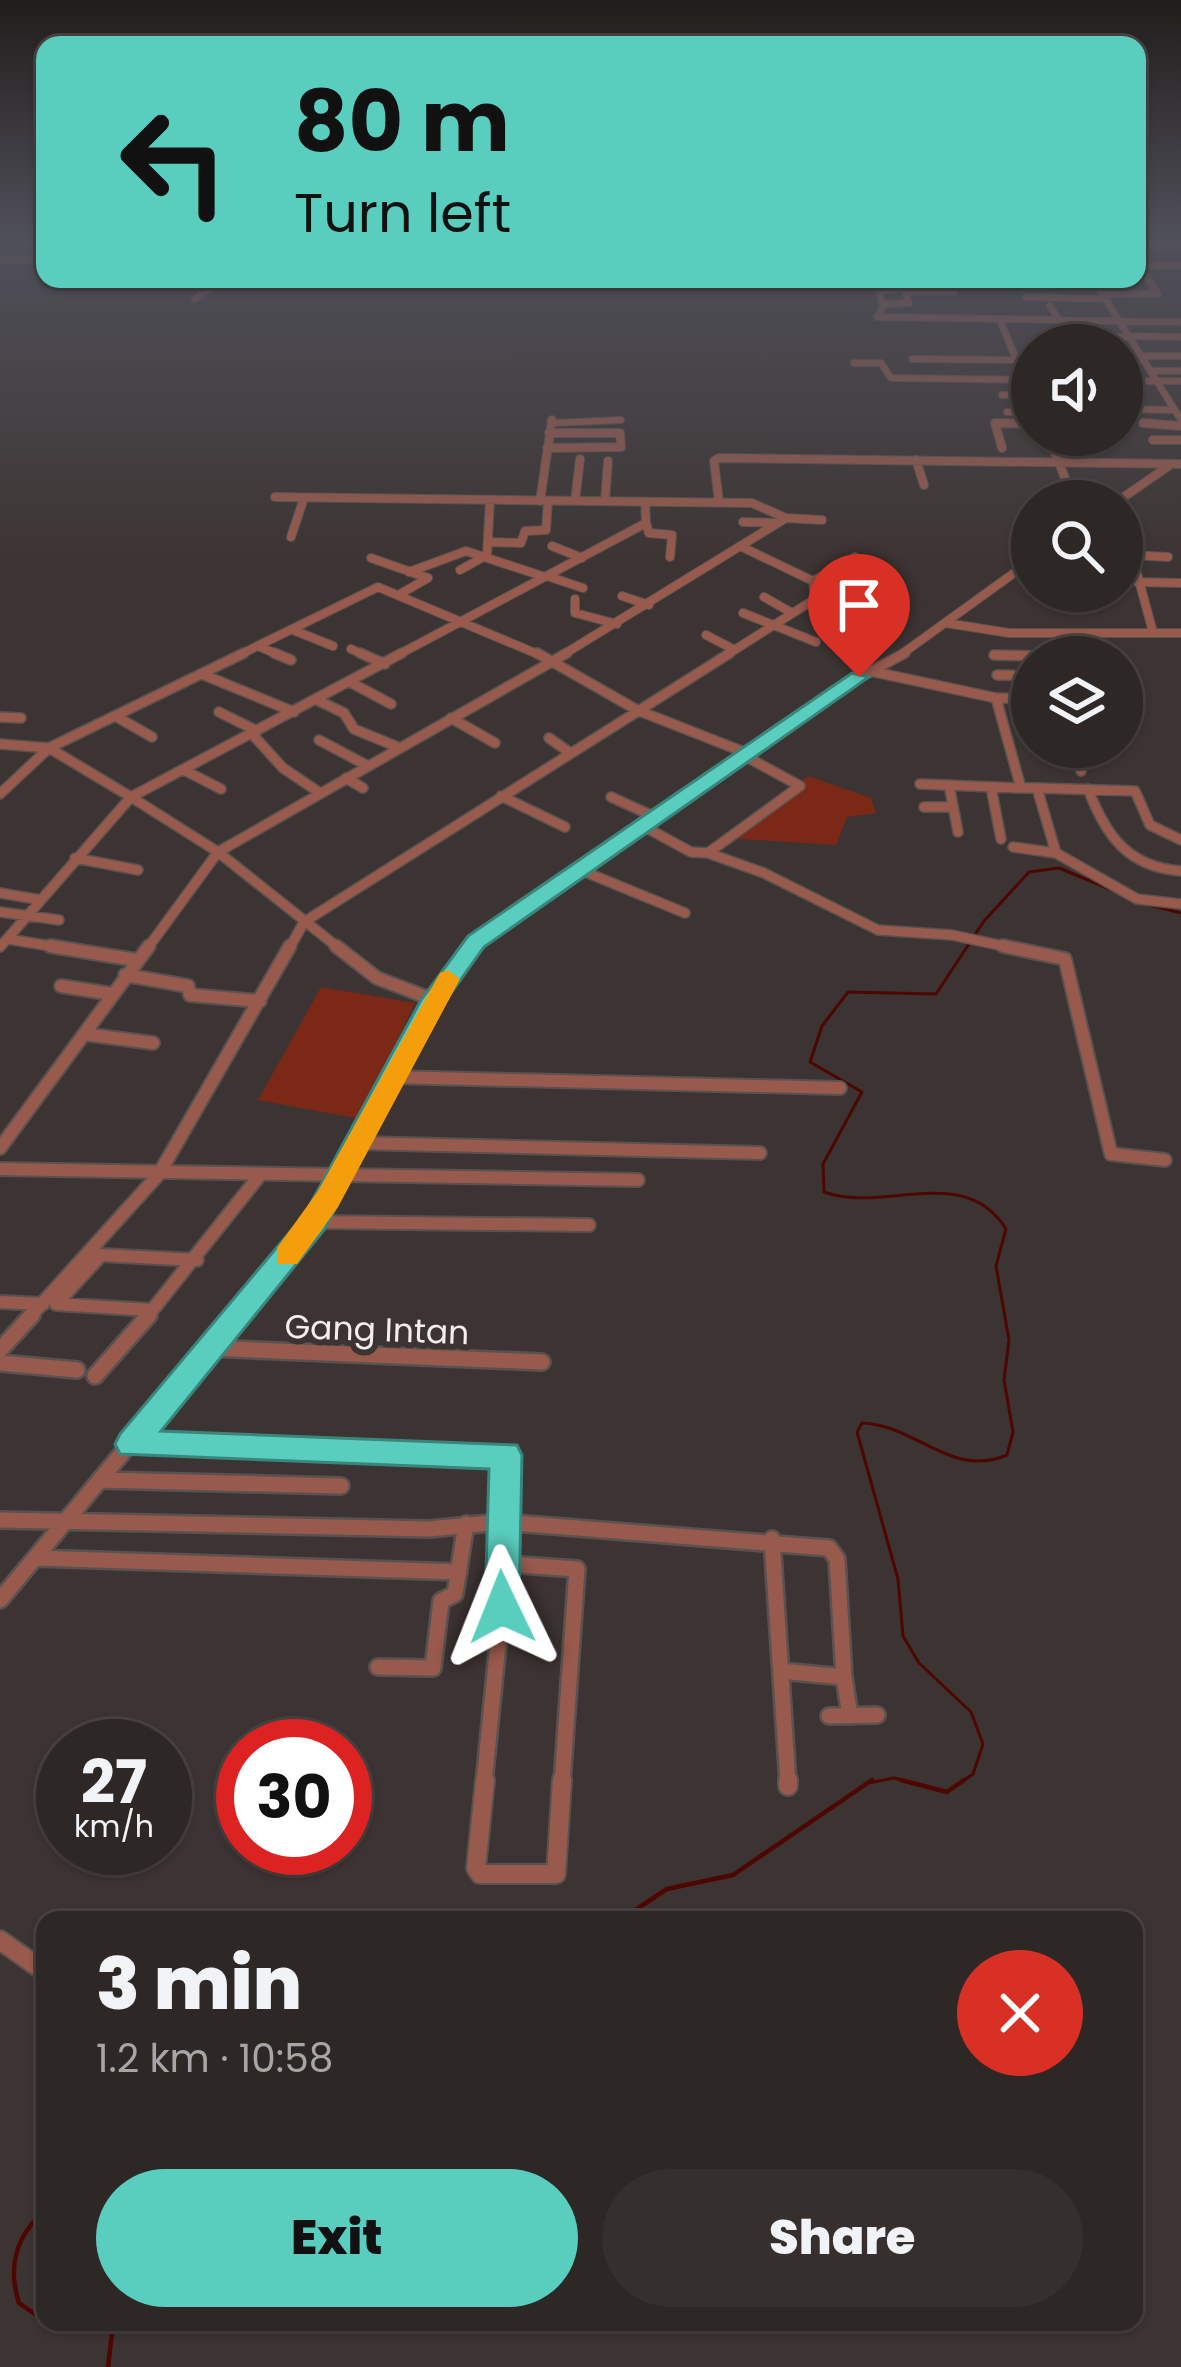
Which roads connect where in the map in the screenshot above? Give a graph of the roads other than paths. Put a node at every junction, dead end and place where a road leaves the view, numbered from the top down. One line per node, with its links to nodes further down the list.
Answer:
1 (1181, 356): 2 (street)
2 (1143, 358): 6 (street)
3 (912, 359): 4 (street)
4 (1011, 360)
5 (854, 363): 8 (street)
6 (1150, 371): 7 (street); 10 (street)
7 (1181, 371)
8 (1011, 380)
9 (1143, 381): 10 (street)
10 (1156, 381): 11 (street); 15 (street)
11 (1181, 381)
12 (1002, 394): 13 (street)
13 (1011, 395)
14 (1143, 409): 15 (street)
15 (1175, 410): 23 (street)
16 (990, 412): 20 (street)
17 (1007, 412): 18 (street)
18 (1011, 412)
19 (621, 421): 24 (street)
20 (995, 423): 21 (street); 28 (street)
21 (1011, 423)
22 (1143, 423): 23 (street)
23 (1181, 423)
24 (549, 433): 27 (street); 27 (street)
25 (1153, 440): 26 (street)
26 (1181, 440)
27 (547, 448): 41 (street)
28 (1002, 448)
29 (1056, 456): 34 (street)
30 (580, 459): 42 (street)
31 (916, 460): 34 (street); 36 (street); 45 (street)
32 (608, 461): 43 (street)
33 (1178, 462): 34 (street); 37 (street)
34 (1058, 463): 35 (street)
35 (1065, 480)
36 (924, 485)
37 (1143, 485)
38 (275, 497): 39 (street)
39 (304, 498): 40 (street); 50 (street)
40 (490, 500): 41 (street); 51 (street)
41 (544, 501): 42 (street); 51 (street)
42 (575, 501): 43 (street)
43 (605, 501): 44 (street)
44 (645, 502): 45 (street); 49 (street)
45 (719, 502): 46 (street)
46 (782, 520): 47 (street); 48 (street); 53 (street)
47 (822, 520)
48 (743, 522)
49 (646, 523): 56 (street); 57 (street)
50 (291, 537)
51 (488, 542): 54 (street)
52 (552, 546): 56 (street)
53 (742, 547): 65 (street); 69 (street)
54 (487, 555): 61 (street); 62 (street); 64 (street)
55 (1143, 556): 59 (street)
56 (582, 557): 64 (street)
57 (670, 557)
58 (855, 557): 65 (street)
59 (1168, 557)
60 (370, 558): 62 (street)
61 (460, 570)
62 (408, 571): 68 (street); 71 (street)
63 (1010, 574): 81 (street)
64 (546, 577): 70 (street); 80 (street)
65 (813, 581): 79 (street)
66 (1143, 582): 67 (street)
67 (1181, 583)
68 (378, 587): 71 (street); 84 (street)
69 (678, 587): 72 (street); 77 (street)
70 (583, 588)
71 (400, 594): 80 (street)
72 (692, 594)
73 (622, 596): 77 (street)
74 (764, 597): 79 (street)
75 (575, 599): 82 (street)
76 (1143, 600): 85 (street)
77 (649, 605): 82 (street)
78 (743, 613): 83 (street)
79 (792, 613): 83 (street)
80 (467, 620): 97 (street); 98 (street)
81 (945, 623): 87 (street); 102 (street)
82 (617, 624): 97 (street)
83 (769, 627): 89 (street); 93 (street)
84 (293, 630): 90 (street); 91 (street)
85 (1154, 632): 86 (street); 87 (street)
86 (1181, 633)
87 (1039, 634)
88 (706, 635): 93 (street)
89 (816, 642)
90 (258, 646): 96 (street); 99 (street)
91 (333, 646)
92 (351, 649): 98 (street)
93 (733, 649): 108 (street)
94 (994, 655): 95 (street)
95 (1011, 655)
96 (291, 660)
97 (555, 660): 108 (street); 114 (street)
98 (385, 664): 103 (street)
99 (204, 675): 110 (street); 111 (street)
100 (997, 675): 101 (street)
101 (1011, 675)
102 (859, 677): 104 (street); 125 (street)
103 (350, 682): 106 (street); 107 (street)
104 (996, 698): 105 (street); 136 (street)
105 (1011, 698)
106 (316, 700): 110 (street); 123 (street)
107 (391, 704)
108 (637, 710): 124 (street); 125 (street)
109 (219, 712): 115 (street)
110 (295, 712): 115 (street)
111 (117, 716): 116 (street); 122 (street)
112 (0, 717): 113 (street)
113 (21, 718)
114 (451, 718): 119 (street); 123 (street)
115 (254, 733): 129 (street); 140 (street)
116 (152, 737)
117 (549, 738): 124 (street)
118 (319, 740): 127 (street)
119 (495, 743)
120 (0, 744): 121 (street)
121 (13, 745): 122 (street); 126 (street)
122 (49, 748): 141 (street); 143 (street)
123 (400, 748): 127 (street)
124 (569, 752): 142 (street)
125 (747, 755): 147 (street); 154 (street)
126 (0, 756)
127 (368, 766): 131 (street)
128 (1080, 768): 130 (street)
129 (184, 770): 139 (street); 143 (street)
130 (1081, 771)
131 (346, 778): 135 (street); 140 (street)
132 (920, 784): 133 (street)
133 (949, 785): 134 (street); 146 (street)
134 (991, 787): 136 (street); 150 (street)
135 (363, 788)
136 (1021, 788): 137 (street)
137 (1036, 788): 138 (street); 155 (street)
138 (1088, 789): 151 (street); 159 (street)
139 (221, 790)
140 (320, 793): 153 (street)
141 (0, 794)
142 (501, 796): 148 (street); 167 (street)
143 (131, 797): 153 (street); 156 (street)
144 (611, 797): 147 (street)
145 (924, 807): 146 (street)
146 (953, 807): 149 (street)
147 (649, 822): 154 (street); 157 (street)
148 (565, 827)
149 (958, 832)
150 (1001, 839)
151 (1181, 840)
152 (1013, 847): 155 (street)
153 (218, 851): 167 (street); 169 (street)
154 (708, 853): 182 (street)
155 (1056, 853): 162 (street)
156 (75, 858): 158 (street); 161 (street)
157 (578, 868): 164 (street); 173 (street)
158 (138, 870)
159 (1181, 871)
160 (0, 893): 161 (street)
161 (40, 900): 165 (street)
162 (1181, 904)
163 (0, 911): 165 (street)
164 (685, 913)
165 (26, 916): 166 (street); 168 (street)
166 (59, 920)
167 (304, 922): 173 (street); 174 (street)
168 (4, 943): 169 (street)
169 (136, 960): 170 (street)
170 (125, 975): 172 (street); 174 (street)
171 (61, 986): 172 (street)
172 (112, 994): 175 (street)
173 (434, 1000): 177 (street)
174 (260, 1001): 184 (street)
175 (84, 1034): 176 (street); 180 (street)
176 (153, 1043)
177 (392, 1077): 178 (street); 179 (street)
178 (840, 1088)
179 (359, 1143): 181 (street); 186 (street)
180 (0, 1148)
181 (760, 1153)
182 (1165, 1160)
183 (0, 1169): 184 (street)
184 (159, 1174): 185 (street); 192 (street)
185 (260, 1175): 186 (street); 190 (street)
186 (341, 1176): 187 (street); 188 (street)
187 (638, 1180)
188 (314, 1222): 189 (street); 194 (street)
189 (589, 1225)
190 (197, 1260): 193 (street); 193 (street)
191 (0, 1302): 192 (street)
192 (43, 1304): 195 (street)
193 (151, 1310): 199 (street)
194 (209, 1348): 196 (street, Gang Intan); 200 (street)
195 (0, 1350)
196 (542, 1362)
197 (0, 1363): 198 (street)
198 (77, 1370)
199 (95, 1376)
200 (131, 1444): 201 (street); 205 (street)
201 (101, 1480): 202 (street); 204 (street)
202 (341, 1486)
203 (0, 1520): 204 (street)
204 (66, 1522): 206 (street); 208 (street)
205 (500, 1522): 206 (street); 207 (street); 209 (street)
206 (466, 1524): 210 (street)
207 (772, 1539): 213 (street); 214 (street)
208 (36, 1558): 210 (street); 211 (street)
209 (506, 1564): 209 (street)
210 (459, 1572): 212 (street)
211 (0, 1600)
212 (378, 1667)
213 (781, 1671): 214 (street); 218 (street)
214 (844, 1677): 217 (street)
215 (877, 1715): 217 (street)
216 (830, 1716): 217 (street)
217 (850, 1716)
218 (788, 1786)
219 (0, 1940): 220 (street)
220 (36, 1966)

